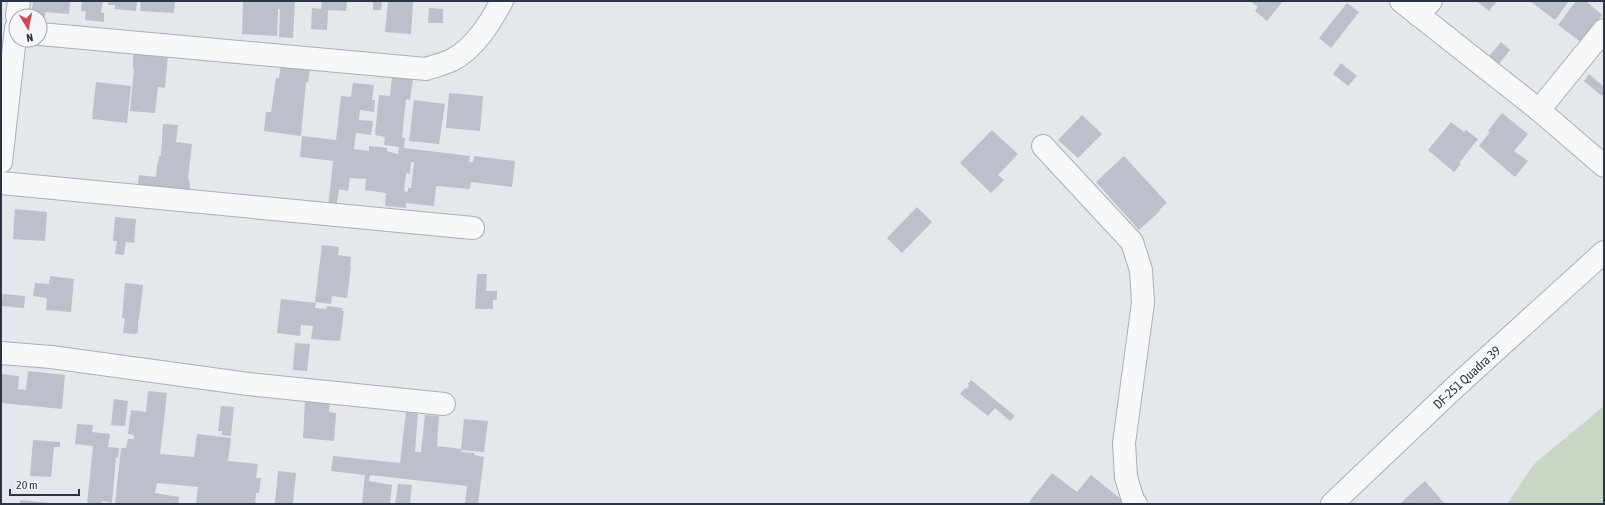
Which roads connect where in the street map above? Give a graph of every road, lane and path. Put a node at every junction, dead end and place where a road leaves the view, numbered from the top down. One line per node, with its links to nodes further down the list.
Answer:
1 (502, 1): 5 (street)
2 (1400, 1): 3 (street)
3 (1425, 8): 7 (street)
4 (1604, 30): 7 (street)
5 (48, 35)
6 (14, 48): 9 (street)
7 (1539, 110): 10 (street)
8 (1043, 146): 16 (street)
9 (1, 162)
10 (1604, 166)
11 (1, 183): 12 (street)
12 (473, 228)
13 (1604, 252): 17 (street, DF-251 Quadra 39)
14 (1, 353): 15 (street)
15 (444, 404)
16 (1136, 504)
17 (1332, 504)

